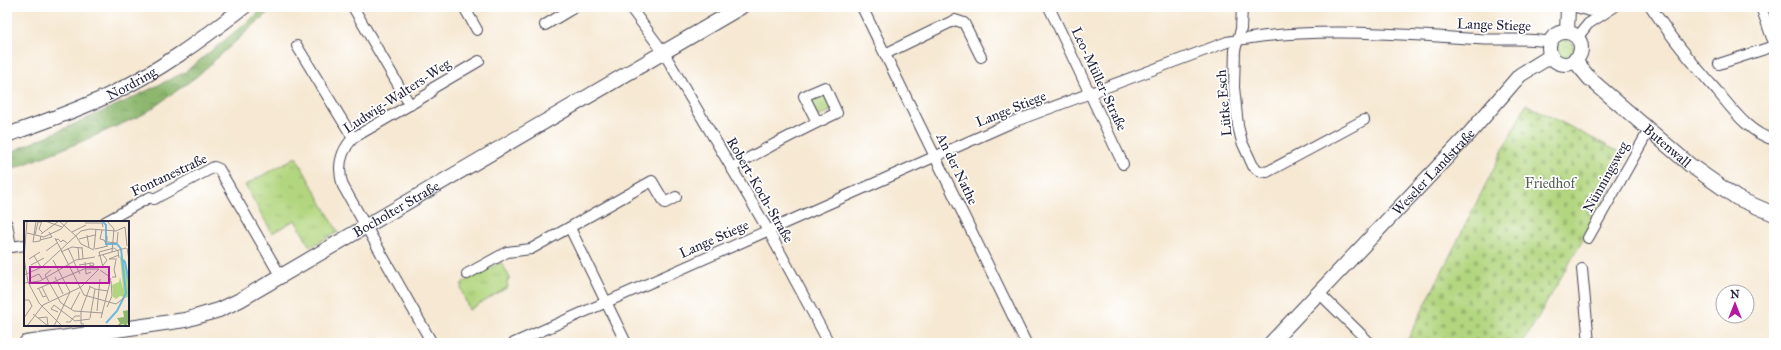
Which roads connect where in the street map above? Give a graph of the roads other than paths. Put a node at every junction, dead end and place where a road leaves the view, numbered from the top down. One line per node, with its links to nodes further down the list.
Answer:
1 (244, 7): 35 (street, Nordring)
2 (353, 7): 31 (street)
3 (464, 7): 17 (street)
4 (630, 7): 24 (street, Robert-Koch-Straße)
5 (742, 7): 24 (street, Bocholter Straße)
6 (862, 7): 25 (street, An der Nathe)
7 (1049, 7): 30 (street, Leo-Müller-Straße)
8 (1242, 7): 20 (street, Lütke Esch)
9 (1568, 7): 18 (street)
10 (1576, 7): 11 (street)
11 (1607, 7)
12 (1614, 7): 18 (street)
13 (1651, 7): 37 (street)
14 (1761, 7): 19 (street)
15 (569, 8): 16 (street)
16 (546, 25)
17 (477, 30)
18 (1572, 35): 23 (street); 27 (street)
19 (1774, 37)
20 (1239, 40): 23 (street, Lange Stiege); 30 (street, Lange Stiege); 32 (street, Lütke Esch)
21 (297, 46): 36 (street)
22 (1774, 46): 29 (street)
23 (1551, 49): 27 (street); 53 (street, Weseler Landstraße)
24 (664, 53): 40 (street, Robert-Koch-Straße); 45 (street, Bocholter Straße)
25 (885, 54): 26 (street); 38 (street, An der Nathe)
26 (981, 57)
27 (1574, 60): 34 (street, Butenwall)
28 (480, 61): 31 (street, Ludwig-Walters-Weg)
29 (1719, 64)
30 (1090, 93): 38 (street, Lange Stiege); 39 (street, Leo-Müller-Straße)
31 (410, 105): 36 (street, Ludwig-Walters-Weg)
32 (1364, 120)
33 (817, 122): 40 (street)
34 (1649, 130): 42 (street, Butenwall); 48 (street, Nünningsweg)
35 (7, 135)
36 (353, 138): 45 (street, Ludwig-Walters-Weg)
37 (1774, 140)
38 (935, 156): 47 (street, Lange Stiege); 61 (street, An der Nathe)
39 (1123, 164)
40 (731, 168): 47 (street, Robert-Koch-Straße)
41 (676, 197): 46 (street)
42 (1774, 214)
43 (108, 221): 52 (street, Fontanestraße)
44 (7, 224): 49 (street)
45 (366, 228): 52 (street, Bocholter Straße); 57 (street, Ludwig-Walters-Weg)
46 (570, 228): 51 (street); 54 (street)
47 (768, 230): 54 (street, Lange Stiege); 60 (street, Robert-Koch-Straße)
48 (1588, 238)
49 (24, 245)
50 (1582, 269): 64 (street)
51 (466, 274)
52 (281, 277): 56 (street, Bocholter Straße)
53 (1319, 293): 62 (street, Weseler Landstraße); 63 (street)
54 (607, 303): 55 (street, Lange Stiege); 59 (street)
55 (530, 340): 58 (street, Lange Stiege)
56 (26, 343)
57 (432, 343)
58 (514, 343)
59 (626, 343)
60 (829, 343)
61 (1026, 343)
62 (1271, 343)
63 (1370, 343)
64 (1589, 343)

